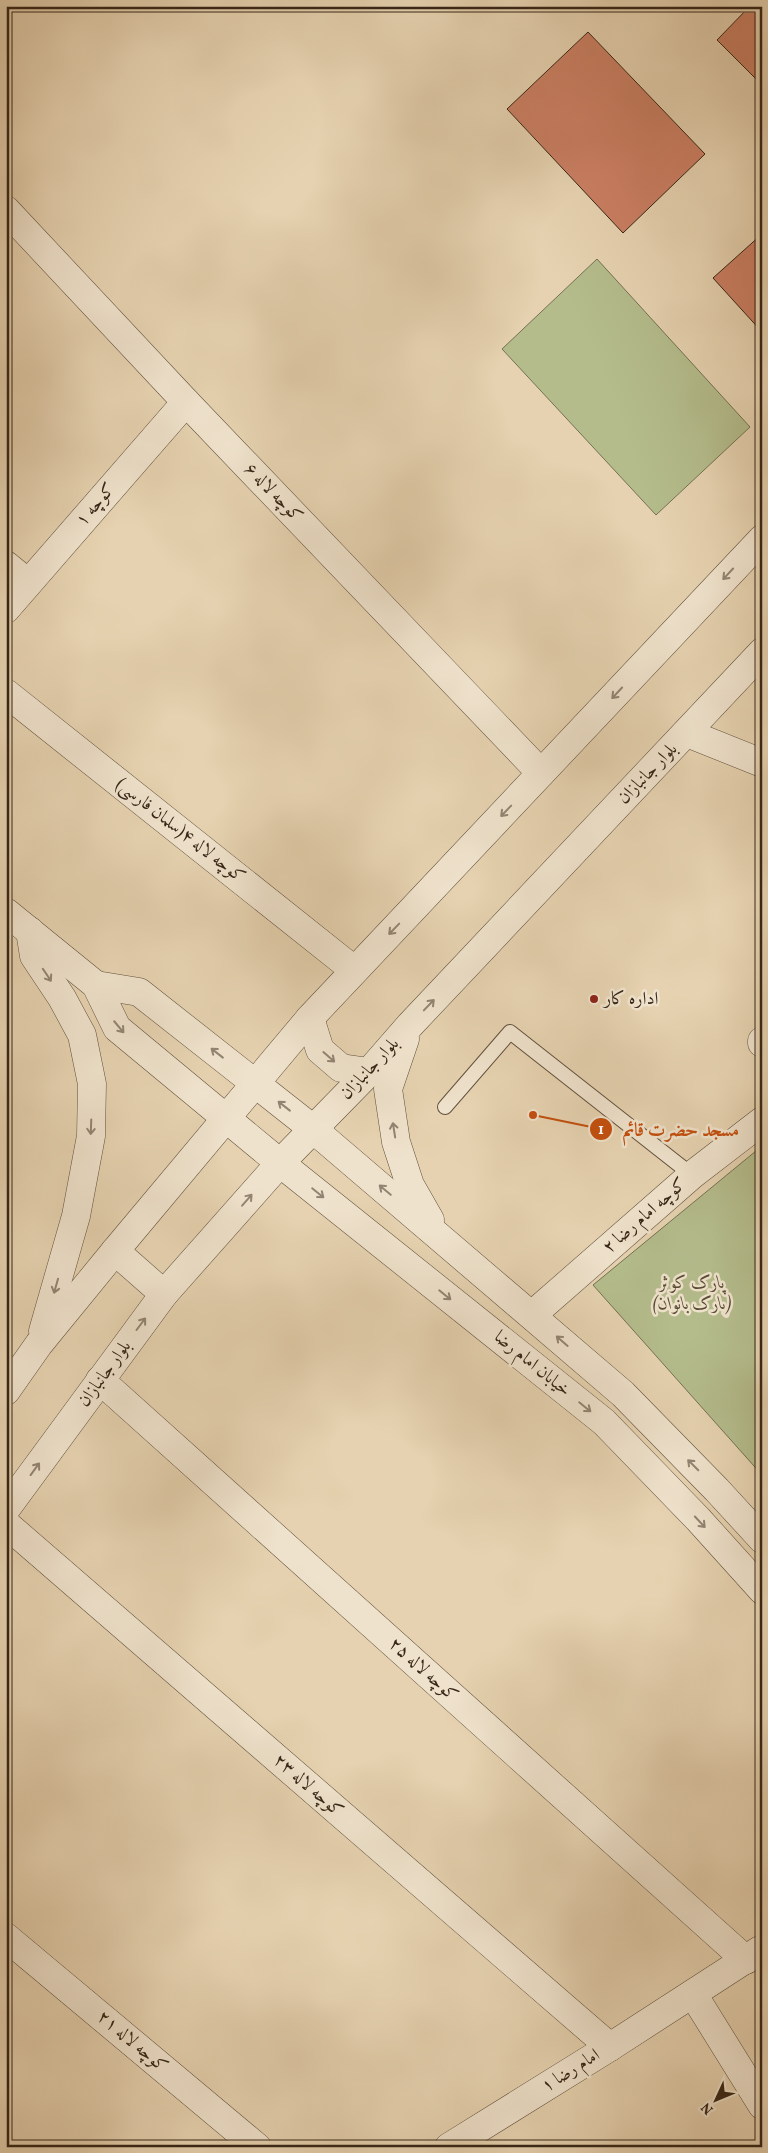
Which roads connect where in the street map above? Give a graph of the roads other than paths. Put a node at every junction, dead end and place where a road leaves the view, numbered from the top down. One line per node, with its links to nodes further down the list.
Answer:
1 (6, 210): 2 (street, کوچه لاله ۶)
2 (186, 402): 5 (street, کوچه ۱); 11 (street, کوچه لاله ۶)
3 (762, 539): 11 (street, one-way to 11)
4 (6, 565): 5 (street)
5 (28, 583): 6 (street, کوچه ۱)
6 (6, 609)
7 (762, 652): 9 (street, بلوار جانبازان)
8 (6, 693): 14 (street, کوچه لاله ۴(سلمان فارسی))
9 (687, 733): 10 (street); 17 (street, بلوار جانبازان, one-way to 9)
10 (762, 763)
11 (541, 773): 14 (street, one-way to 14)
12 (6, 912): 13 (street)
13 (30, 931): 15 (street); 30 (street, one-way to 30)
14 (354, 970): 16 (street)
15 (96, 985): 19 (street, خیابان امام رضا, one-way to 15); 21 (street, خیابان امام رضا, one-way to 21)
16 (310, 1018): 18 (street, one-way to 18); 19 (street)
17 (410, 1025): 18 (street, بلوار جانبازان); 26 (street, one-way to 17)
18 (369, 1072): 23 (street, بلوار جانبازان)
19 (255, 1083): 21 (street); 23 (street, خیابان امام رضا, one-way to 19)
20 (445, 1107): 25 (lane)
21 (227, 1117): 24 (street, خیابان امام رضا); 27 (street)
22 (762, 1121): 25 (street, کوچه امام رضا ۲)
23 (313, 1129): 24 (street, بلوار جانبازان); 26 (street, خیابان امام رضا, one-way to 23)
24 (280, 1162): 28 (street, بلوار جانبازان, one-way to 24); 34 (street, خیابان امام رضا, one-way to 34)
25 (692, 1175): 29 (street, کوچه امام رضا ۲)
26 (441, 1238): 29 (street, خیابان امام رضا)
27 (114, 1251): 28 (street); 30 (street)
28 (164, 1294): 31 (street, بلوار جانبازان, one-way to 28)
29 (532, 1315): 33 (street, خیابان امام رضا, one-way to 29)
30 (40, 1344): 32 (street)
31 (100, 1380): 35 (street, بلوار جانبازان, one-way to 31); 40 (street, کوچه لاله ۲۵)
32 (6, 1391)
33 (641, 1412): 34 (street); 37 (street, خیابان امام رضا, one-way to 33)
34 (619, 1436): 38 (street, خیابان امام رضا, one-way to 38)
35 (6, 1509)
36 (6, 1524): 42 (street, کوچه لاله ۲۳)
37 (762, 1538)
38 (762, 1590)
39 (6, 1937): 45 (street, کوچه لاله ۲۱)
40 (754, 1955): 41 (street, امام رضا ۱)
41 (693, 1994): 42 (street, امام رضا ۱); 43 (street)
42 (610, 2047): 44 (street, امام رضا ۱)
43 (762, 2105)
44 (450, 2146)
45 (257, 2147)

